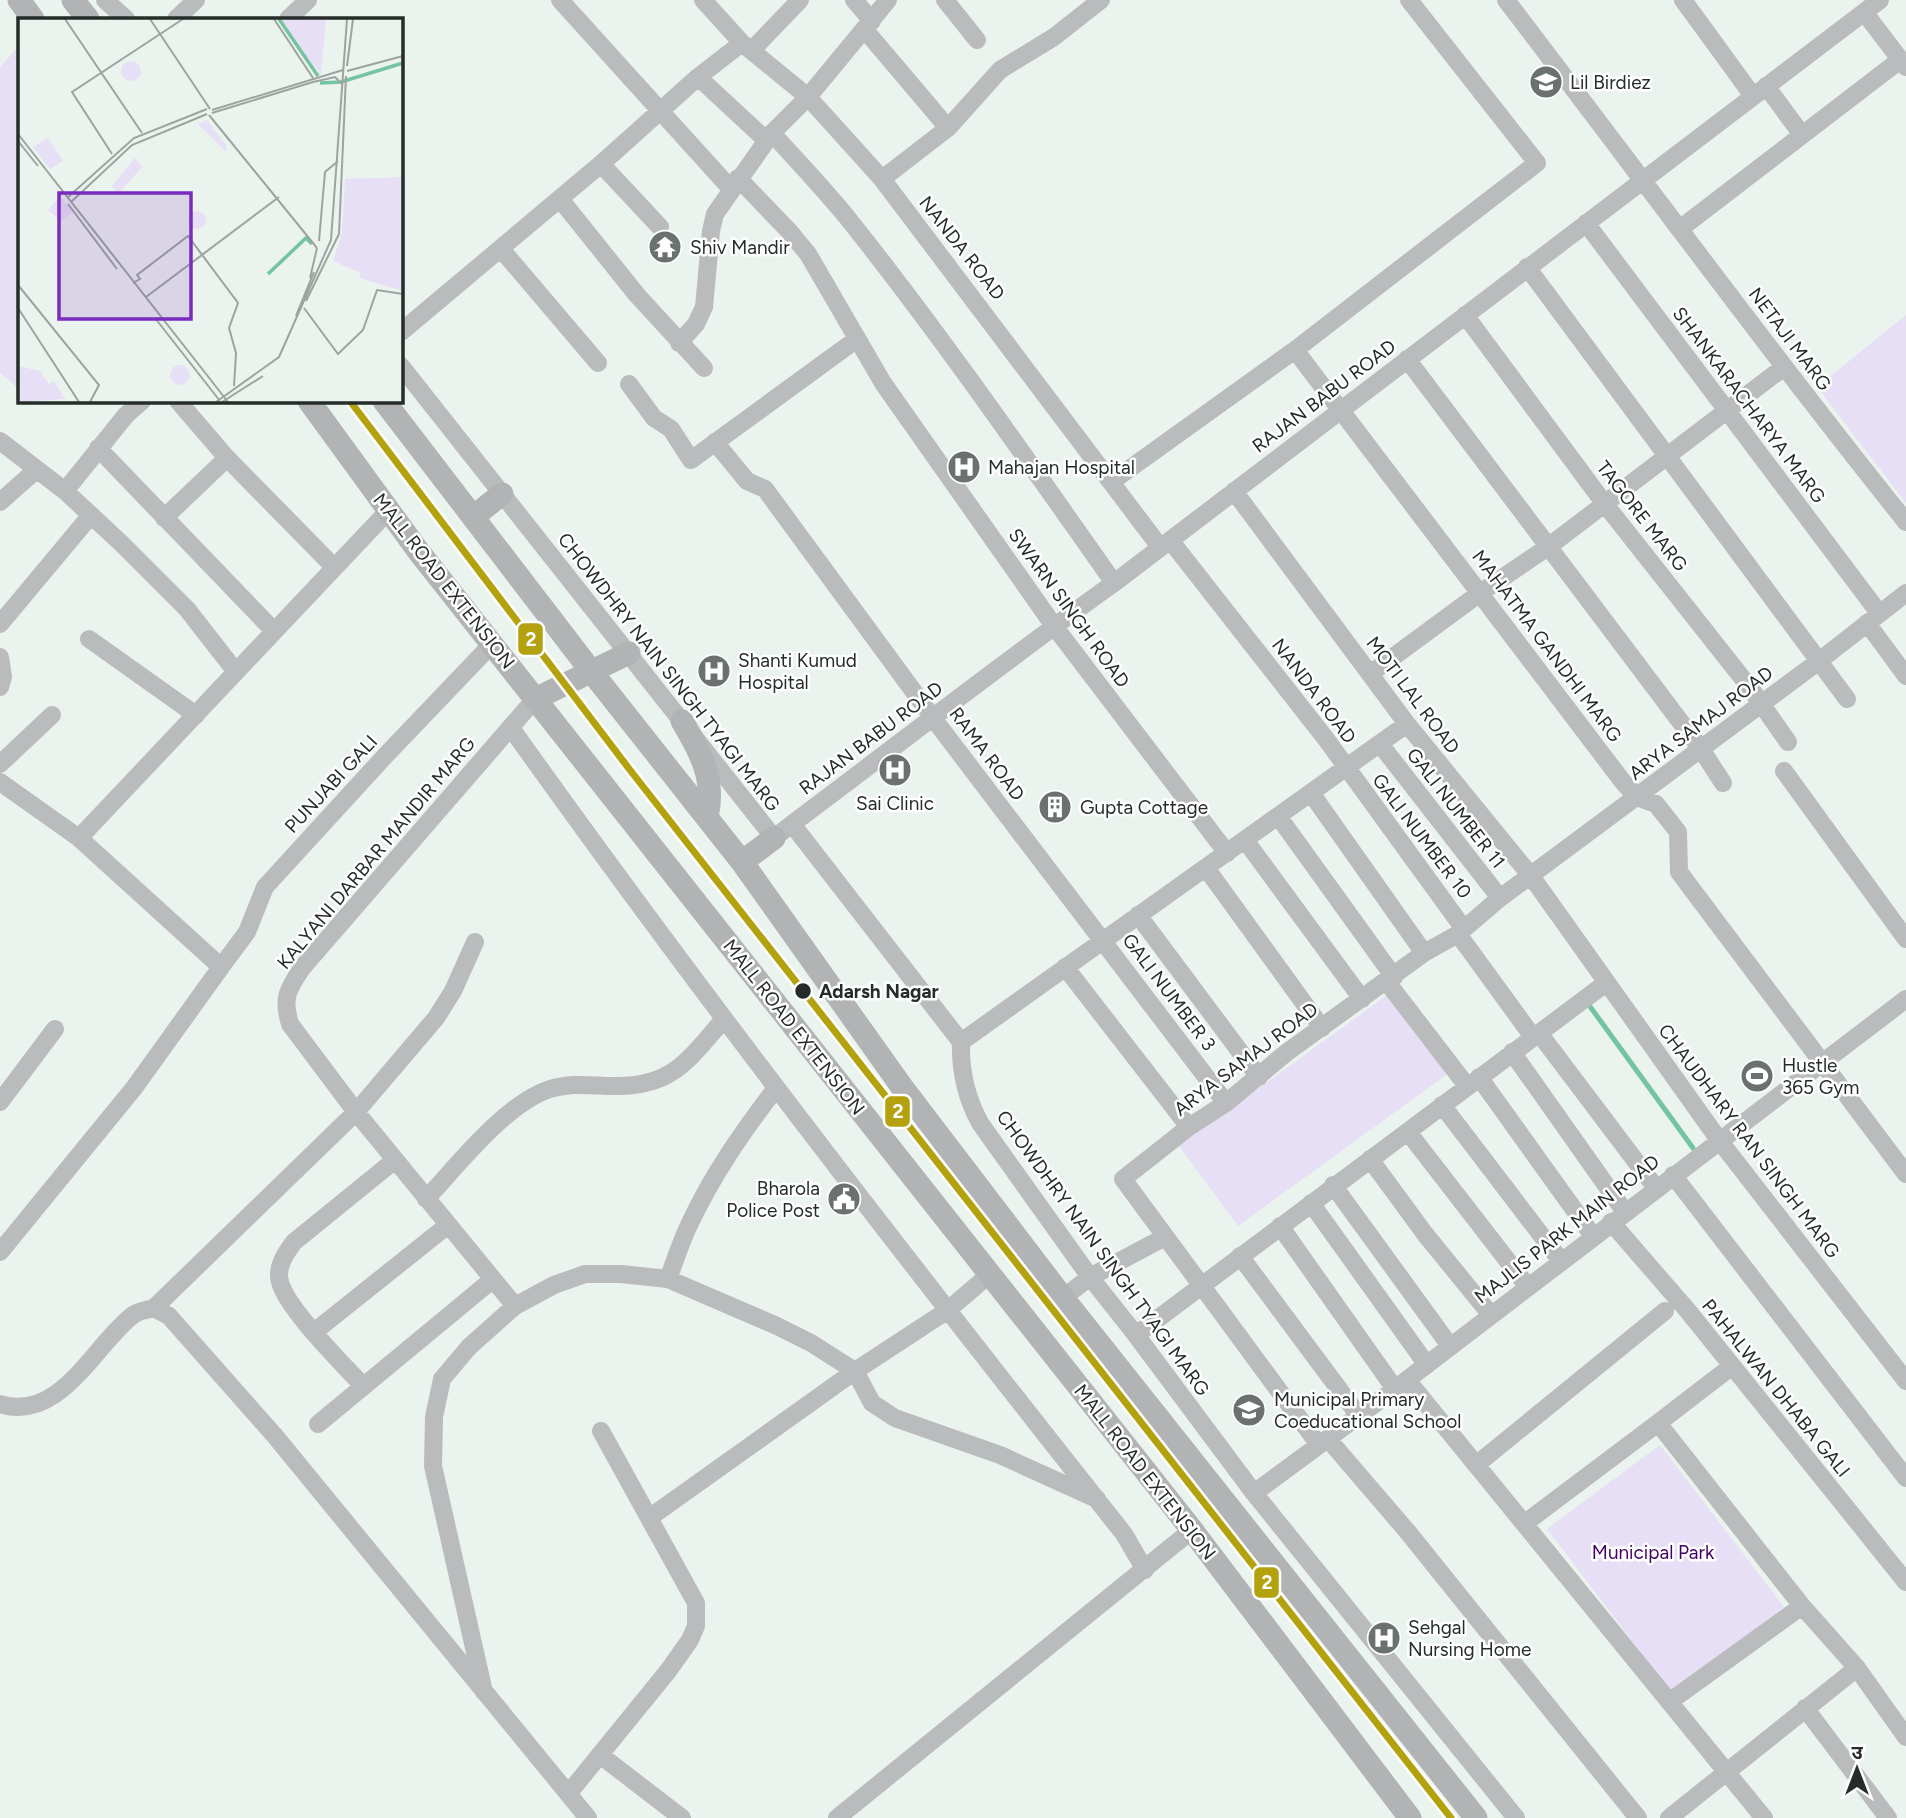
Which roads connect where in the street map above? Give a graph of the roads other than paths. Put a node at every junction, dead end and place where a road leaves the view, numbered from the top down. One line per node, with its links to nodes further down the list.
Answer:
1 (19, 0): 18 (main road)
2 (73, 0): 19 (main road)
3 (105, 0): 20 (street)
4 (196, 0): 21 (street)
5 (308, 0): 22 (street)
6 (560, 0): 30 (street, SWARN SINGH ROAD)
7 (703, 0): 25 (street, NANDA ROAD)
8 (854, 0): 23 (street)
9 (888, 0): 23 (street)
10 (945, 0): 24 (street)
11 (1101, 0): 31 (street)
12 (1409, 0): 48 (street)
13 (1506, 0): 36 (street, NETAJI MARG)
14 (1683, 0): 28 (street)
15 (1880, 0): 17 (street, RAJAN BABU ROAD)
16 (790, 4): 25 (street)
17 (1864, 12): 26 (street); 28 (street, RAJAN BABU ROAD)
18 (32, 18)
19 (87, 18)
20 (125, 18)
21 (177, 18)
22 (289, 18)
23 (868, 25): 29 (street); 31 (street)
24 (977, 40)
25 (747, 47): 27 (street); 29 (street, NANDA ROAD)
26 (1903, 64): 41 (street)
27 (698, 77): 30 (street); 33 (street)
28 (1759, 91): 32 (street); 36 (street, RAJAN BABU ROAD)
29 (808, 97): 33 (street); 35 (street, NANDA ROAD)
30 (660, 110): 34 (street); 37 (street, SWARN SINGH ROAD)
31 (948, 128): 35 (street)
32 (1797, 128)
33 (769, 137): 37 (street); 81 (street)
34 (601, 164): 38 (street); 40 (street)
35 (882, 178): 67 (street, NANDA ROAD)
36 (1644, 179): 39 (street, RAJAN BABU ROAD); 41 (street, NETAJI MARG)
37 (735, 184): 46 (street, SWARN SINGH ROAD); 47 (street)
38 (560, 199): 42 (street); 47 (street)
39 (1586, 223): 43 (street, RAJAN BABU ROAD); 60 (street, SHANKARACHARYA MARG)
40 (660, 227)
41 (1681, 228): 52 (street, NETAJI MARG)
42 (501, 249): 45 (street); 50 (street)
43 (1527, 267): 44 (street, RAJAN BABU ROAD); 64 (street)
44 (1465, 315): 49 (street, RAJAN BABU ROAD); 72 (street, TAGORE MARG)
45 (402, 331)
46 (857, 339): 62 (street); 86 (street, SWARN SINGH ROAD)
47 (679, 343): 53 (street)
48 (1295, 350): 59 (street, MAHATMA GANDHI MARG); 67 (street)
49 (1406, 359): 59 (street, RAJAN BABU ROAD); 79 (street)
50 (598, 363)
51 (402, 367): 70 (street, CHOWDHRY NAIN SINGH TYAGI MARG)
52 (1784, 367): 60 (street); 77 (street, NETAJI MARG)
53 (704, 368)
54 (629, 384): 62 (street)
55 (141, 402): 63 (street)
56 (179, 402): 65 (street)
57 (310, 402): 73 (main road, MALL ROAD EXTENSION)
58 (385, 402): 75 (main road)
59 (1341, 409): 69 (street, RAJAN BABU ROAD); 82 (street, MAHATMA GANDHI MARG)
60 (1726, 410): 64 (street); 84 (street, SHANKARACHARYA MARG)
61 (0, 441): 66 (street)
62 (715, 442): 103 (street, RAMA ROAD)
63 (98, 448): 68 (street); 76 (street)
64 (1668, 457): 72 (street); 92 (street)
65 (227, 458): 76 (street); 80 (street)
66 (35, 471): 68 (street); 71 (street)
67 (1111, 482): 78 (street, NANDA ROAD)
68 (65, 491): 74 (street)
69 (1234, 491): 78 (street, RAJAN BABU ROAD); 95 (street, MOTI LAL ROAD)
70 (502, 494): 75 (main road); 90 (street, CHOWDHRY NAIN SINGH TYAGI MARG)
71 (0, 502)
72 (1604, 503): 79 (street); 100 (street, TAGORE MARG)
73 (389, 510): 80 (street); 89 (main road, MALL ROAD EXTENSION)
74 (90, 515): 85 (street); 93 (street)
75 (474, 517): 94 (main road)
76 (164, 518): 87 (street)
77 (1906, 522)
78 (1165, 543): 81 (street, RAJAN BABU ROAD); 111 (street, NANDA ROAD)
79 (1548, 547): 82 (street); 109 (street)
80 (334, 567): 87 (street)
81 (1114, 583): 86 (street, RAJAN BABU ROAD)
82 (1480, 593): 95 (street); 116 (street, MAHATMA GANDHI MARG)
83 (1906, 593): 84 (street, ARYA SAMAJ ROAD)
84 (1873, 618): 92 (street, ARYA SAMAJ ROAD); 96 (street, SHANKARACHARYA MARG)
85 (0, 624)
86 (1054, 626): 103 (street, RAJAN BABU ROAD); 123 (street, SWARN SINGH ROAD)
87 (273, 630): 93 (street)
88 (89, 639): 102 (street)
89 (492, 644): 98 (main road, MALL ROAD EXTENSION); 135 (street, PUNJABI GALI)
90 (629, 653): 94 (main road); 104 (street, CHOWDHRY NAIN SINGH TYAGI MARG)
91 (0, 657): 97 (street)
92 (1819, 662): 99 (street); 100 (street, ARYA SAMAJ ROAD)
93 (236, 671): 102 (street)
94 (591, 671): 98 (main road); 118 (main road)
95 (1370, 674): 105 (street, MOTI LAL ROAD)
96 (1906, 676)
97 (0, 687)
98 (536, 699): 106 (street, KALYANI DARBAR MANDIR MARG); 174 (main road, MALL ROAD EXTENSION)
99 (1847, 699)
100 (1762, 704): 107 (street, TAGORE MARG); 109 (street, ARYA SAMAJ ROAD)
101 (52, 715): 110 (street)
102 (196, 715): 120 (street)
103 (933, 718): 119 (street, RAJAN BABU ROAD); 132 (street, RAMA ROAD)
104 (682, 721): 118 (main road); 121 (street, CHOWDHRY NAIN SINGH TYAGI MARG)
105 (1407, 724): 108 (street); 126 (street, MOTI LAL ROAD)
106 (510, 728): 141 (street); 154 (street, KALYANI DARBAR MANDIR MARG)
107 (1788, 741)
108 (1380, 744): 111 (street); 127 (street, GALI NUMBER 11)
109 (1701, 750): 114 (street); 116 (street, ARYA SAMAJ ROAD)
110 (0, 764)
111 (1345, 768): 115 (street); 130 (street, GALI NUMBER 10)
112 (1784, 771): 131 (street)
113 (0, 782): 120 (street)
114 (1723, 783)
115 (1311, 793): 117 (street); 134 (street)
116 (1637, 797): 126 (street, ARYA SAMAJ ROAD); 147 (street, MAHATMA GANDHI MARG)
117 (1278, 816): 122 (street); 137 (street)
118 (707, 817): 124 (main road)
119 (792, 824): 121 (street, CHOWDHRY NAIN SINGH TYAGI MARG); 145 (street, CHOWDHRY NAIN SINGH TYAGI MARG)
120 (79, 838): 135 (street)
121 (774, 838): 124 (main road)
122 (1245, 840): 123 (street); 139 (street)
123 (1227, 853): 125 (street)
124 (742, 862): 180 (main road)
125 (1206, 868): 128 (street); 142 (street)
126 (1531, 876): 127 (street, ARYA SAMAJ ROAD); 129 (street, MOTI LAL ROAD)
127 (1500, 898): 130 (street, ARYA SAMAJ ROAD)
128 (1138, 915): 132 (street); 148 (street)
129 (1563, 922): 138 (street, CHAUDHARY RAN SINGH MARG)
130 (1461, 932): 134 (street, ARYA SAMAJ ROAD); 144 (street, GALI NUMBER 10)
131 (1906, 939)
132 (1103, 940): 136 (street); 152 (street, GALI NUMBER 3)
133 (475, 942): 154 (street)
134 (1424, 953): 137 (street, ARYA SAMAJ ROAD)
135 (221, 967): 171 (street, PUNJABI GALI)
136 (1065, 967): 145 (street); 155 (street)
137 (1390, 979): 139 (street, ARYA SAMAJ ROAD); 149 (street)
138 (1606, 983): 144 (street); 157 (street, CHAUDHARY RAN SINGH MARG)
139 (1362, 999): 142 (street, ARYA SAMAJ ROAD)
140 (1906, 999): 147 (street, MAJLIS PARK MAIN ROAD)
141 (724, 1019): 150 (street); 164 (street)
142 (1322, 1028): 148 (street, ARYA SAMAJ ROAD)
143 (55, 1029): 151 (street)
144 (1536, 1035): 146 (street); 163 (street, GALI NUMBER 10)
145 (961, 1042): 175 (street, CHOWDHRY NAIN SINGH TYAGI MARG)
146 (1512, 1052): 149 (street); 166 (street, PAHALWAN DHABA GALI)
147 (1822, 1061): 157 (street, MAJLIS PARK MAIN ROAD); 160 (street, MAHATMA GANDHI MARG)
148 (1259, 1077): 152 (street, ARYA SAMAJ ROAD)
149 (1473, 1082): 153 (street); 169 (street)
150 (776, 1088): 176 (street); 183 (street)
151 (0, 1102)
152 (1226, 1103): 155 (street, ARYA SAMAJ ROAD)
153 (1442, 1105): 156 (street); 173 (street)
154 (356, 1112): 159 (street, KALYANI DARBAR MANDIR MARG); 182 (street)
155 (1189, 1128): 170 (street, ARYA SAMAJ ROAD)
156 (1408, 1132): 158 (street); 179 (street)
157 (1720, 1140): 161 (street, MAJLIS PARK MAIN ROAD); 192 (street, CHAUDHARY RAN SINGH MARG)
158 (1370, 1159): 162 (street); 185 (street)
159 (395, 1160): 164 (street, KALYANI DARBAR MANDIR MARG); 186 (street)
160 (1906, 1174)
161 (1673, 1175): 163 (street, MAJLIS PARK MAIN ROAD); 201 (street)
162 (1333, 1185): 165 (street); 188 (street)
163 (1656, 1188): 166 (street, MAJLIS PARK MAIN ROAD)
164 (426, 1199): 167 (street, KALYANI DARBAR MANDIR MARG)
165 (1311, 1203): 168 (street); 189 (street)
166 (1618, 1217): 169 (street, MAJLIS PARK MAIN ROAD); 210 (street, PAHALWAN DHABA GALI)
167 (447, 1225): 177 (street, KALYANI DARBAR MANDIR MARG); 186 (street)
168 (1280, 1226): 172 (street); 193 (street)
169 (1593, 1236): 173 (street, MAJLIS PARK MAIN ROAD)
170 (1165, 1237): 175 (street); 178 (street, ARYA SAMAJ ROAD)
171 (0, 1252)
172 (1240, 1256): 178 (street); 196 (street)
173 (1561, 1261): 179 (street, MAJLIS PARK MAIN ROAD)
174 (989, 1274): 183 (street); 208 (main road, MALL ROAD EXTENSION)
175 (1090, 1277): 180 (street); 187 (street, CHOWDHRY NAIN SINGH TYAGI MARG)
176 (668, 1279): 181 (street); 190 (street)
177 (492, 1280): 181 (street, KALYANI DARBAR MANDIR MARG); 194 (street)
178 (1200, 1285): 187 (street); 200 (street, ARYA SAMAJ ROAD)
179 (1528, 1287): 185 (street, MAJLIS PARK MAIN ROAD)
180 (1063, 1298): 224 (main road)
181 (515, 1306): 213 (street)
182 (154, 1308): 195 (street); 213 (street)
183 (948, 1310): 190 (street); 205 (street)
184 (1665, 1311): 202 (street)
185 (1491, 1315): 188 (street, MAJLIS PARK MAIN ROAD)
186 (314, 1332): 194 (street)
187 (1136, 1335): 204 (street, CHOWDHRY NAIN SINGH TYAGI MARG)
188 (1450, 1346): 189 (street, MAJLIS PARK MAIN ROAD)
189 (1427, 1365): 193 (street, MAJLIS PARK MAIN ROAD)
190 (855, 1371): 205 (street); 206 (street)
191 (1723, 1373): 197 (street)
192 (1906, 1381)
193 (1401, 1385): 196 (street, MAJLIS PARK MAIN ROAD); 202 (street)
194 (363, 1386): 198 (street)
195 (0, 1404)
196 (1359, 1416): 200 (street, MAJLIS PARK MAIN ROAD)
197 (1658, 1423): 207 (street); 211 (street)
198 (318, 1424)
199 (601, 1431): 206 (street)
200 (1324, 1442): 204 (street, MAJLIS PARK MAIN ROAD); 226 (street, ARYA SAMAJ ROAD)
201 (1899, 1455): 203 (street)
202 (1476, 1465): 207 (street)
203 (1906, 1478)
204 (1254, 1493): 225 (street, CHOWDHRY NAIN SINGH TYAGI MARG)
205 (1097, 1499): 209 (street)
206 (649, 1518): 217 (street)
207 (1525, 1523): 214 (street)
208 (1192, 1530): 209 (street); 223 (main road, MALL ROAD EXTENSION)
209 (1145, 1570): 222 (street)
210 (1906, 1582)
211 (1802, 1606): 212 (street); 214 (street)
212 (1857, 1668): 215 (street); 216 (street)
213 (484, 1692): 219 (street)
214 (1669, 1702): 218 (street)
215 (1805, 1708): 218 (street); 229 (street)
216 (1906, 1737)
217 (600, 1755): 219 (street); 221 (street)
218 (1726, 1773): 227 (street); 228 (street)
219 (568, 1794): 220 (street)
220 (588, 1818)
221 (682, 1818)
222 (837, 1818)
223 (1410, 1818)
224 (1476, 1818)
225 (1516, 1818)
226 (1638, 1818)
227 (1669, 1818)
228 (1764, 1818)
229 (1888, 1818)

